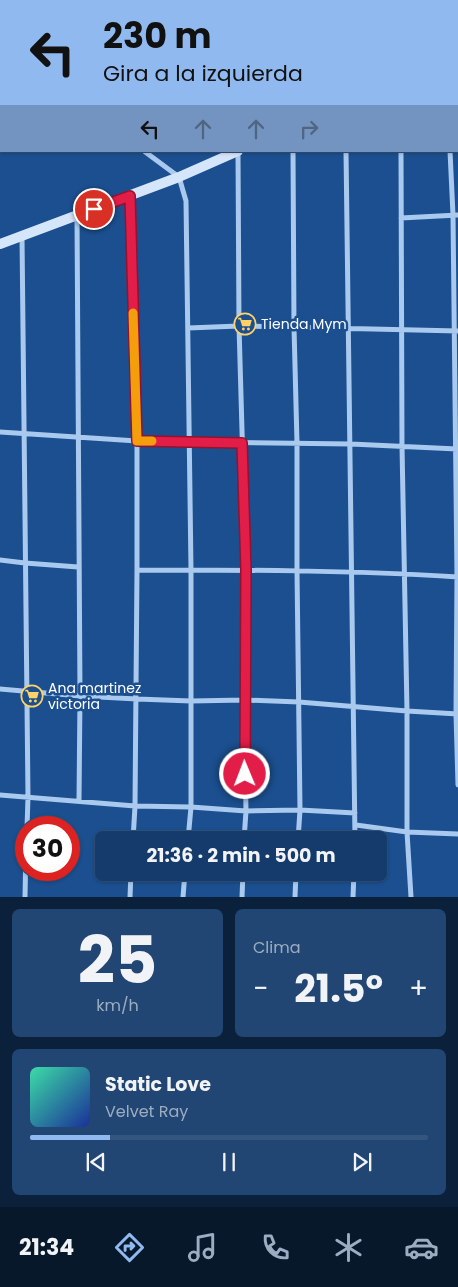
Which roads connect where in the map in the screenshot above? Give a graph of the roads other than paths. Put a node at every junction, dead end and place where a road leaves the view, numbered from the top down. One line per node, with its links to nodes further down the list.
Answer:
1 (145, 152): 8 (street)
2 (236, 152): 8 (main road)
3 (238, 152): 15 (street)
4 (293, 152): 16 (street)
5 (346, 152): 18 (street)
6 (401, 152): 12 (street)
7 (450, 152): 10 (street)
8 (179, 177): 9 (main road); 17 (street)
9 (130, 196): 11 (main road); 24 (street)
10 (456, 215): 12 (street); 20 (street)
11 (77, 216): 13 (main road); 23 (street)
12 (401, 218): 19 (street)
13 (22, 236): 14 (main road); 22 (street)
14 (0, 244)
15 (240, 326): 16 (street); 17 (street); 26 (street)
16 (294, 327): 18 (street); 27 (street)
17 (188, 328): 25 (street)
18 (349, 328): 19 (street); 28 (street)
19 (402, 329): 20 (street); 29 (street)
20 (456, 331): 30 (street)
21 (0, 432): 22 (street)
22 (24, 434): 23 (street); 32 (street)
23 (78, 437): 24 (street); 33 (street)
24 (137, 441): 25 (street); 34 (street)
25 (189, 442): 26 (street); 35 (street)
26 (242, 443): 27 (street); 36 (street)
27 (297, 443): 28 (street); 37 (street)
28 (351, 444): 29 (street); 38 (street)
29 (402, 446): 30 (street); 39 (street)
30 (457, 449): 40 (street)
31 (0, 560): 32 (street)
32 (25, 564): 33 (street); 42 (street)
33 (78, 567): 43 (street)
34 (137, 570): 35 (street); 44 (street)
35 (191, 570): 36 (street); 46 (street)
36 (246, 570): 37 (street); 45 (street)
37 (297, 571): 38 (street); 47 (street)
38 (351, 572): 39 (street); 48 (street)
39 (404, 574): 40 (street); 49 (street)
40 (458, 577): 50 (street)
41 (0, 689): 42 (street)
42 (26, 691): 43 (street); 53 (street)
43 (80, 696): 44 (street); 54 (street)
44 (136, 699): 46 (street); 55 (street)
45 (244, 700): 46 (street); 47 (street); 58 (street)
46 (191, 701): 56 (street)
47 (298, 702): 48 (street); 57 (street)
48 (353, 705): 49 (street); 59 (street)
49 (406, 711): 50 (street); 67 (street)
50 (457, 714): 51 (street)
51 (458, 785)
52 (0, 795): 53 (street)
53 (28, 797): 54 (street); 60 (street)
54 (79, 801): 55 (street)
55 (135, 806): 56 (street); 62 (street)
56 (191, 807): 58 (street); 63 (street)
57 (300, 810): 58 (street); 59 (street); 65 (street)
58 (246, 811): 64 (street)
59 (356, 813): 61 (street)
60 (27, 816)
61 (356, 825): 66 (street); 67 (street)
62 (134, 831)
63 (189, 831)
64 (245, 831)
65 (299, 831)
66 (356, 831)
67 (407, 832): 68 (street); 81 (street)
68 (458, 834)
69 (25, 881): 75 (street)
70 (131, 881): 76 (street)
71 (184, 881): 77 (street)
72 (243, 881): 78 (street)
73 (296, 881): 79 (street)
74 (354, 881): 80 (street)
75 (25, 897)
76 (130, 897)
77 (183, 897)
78 (242, 897)
79 (295, 897)
80 (353, 897)
81 (411, 897)

